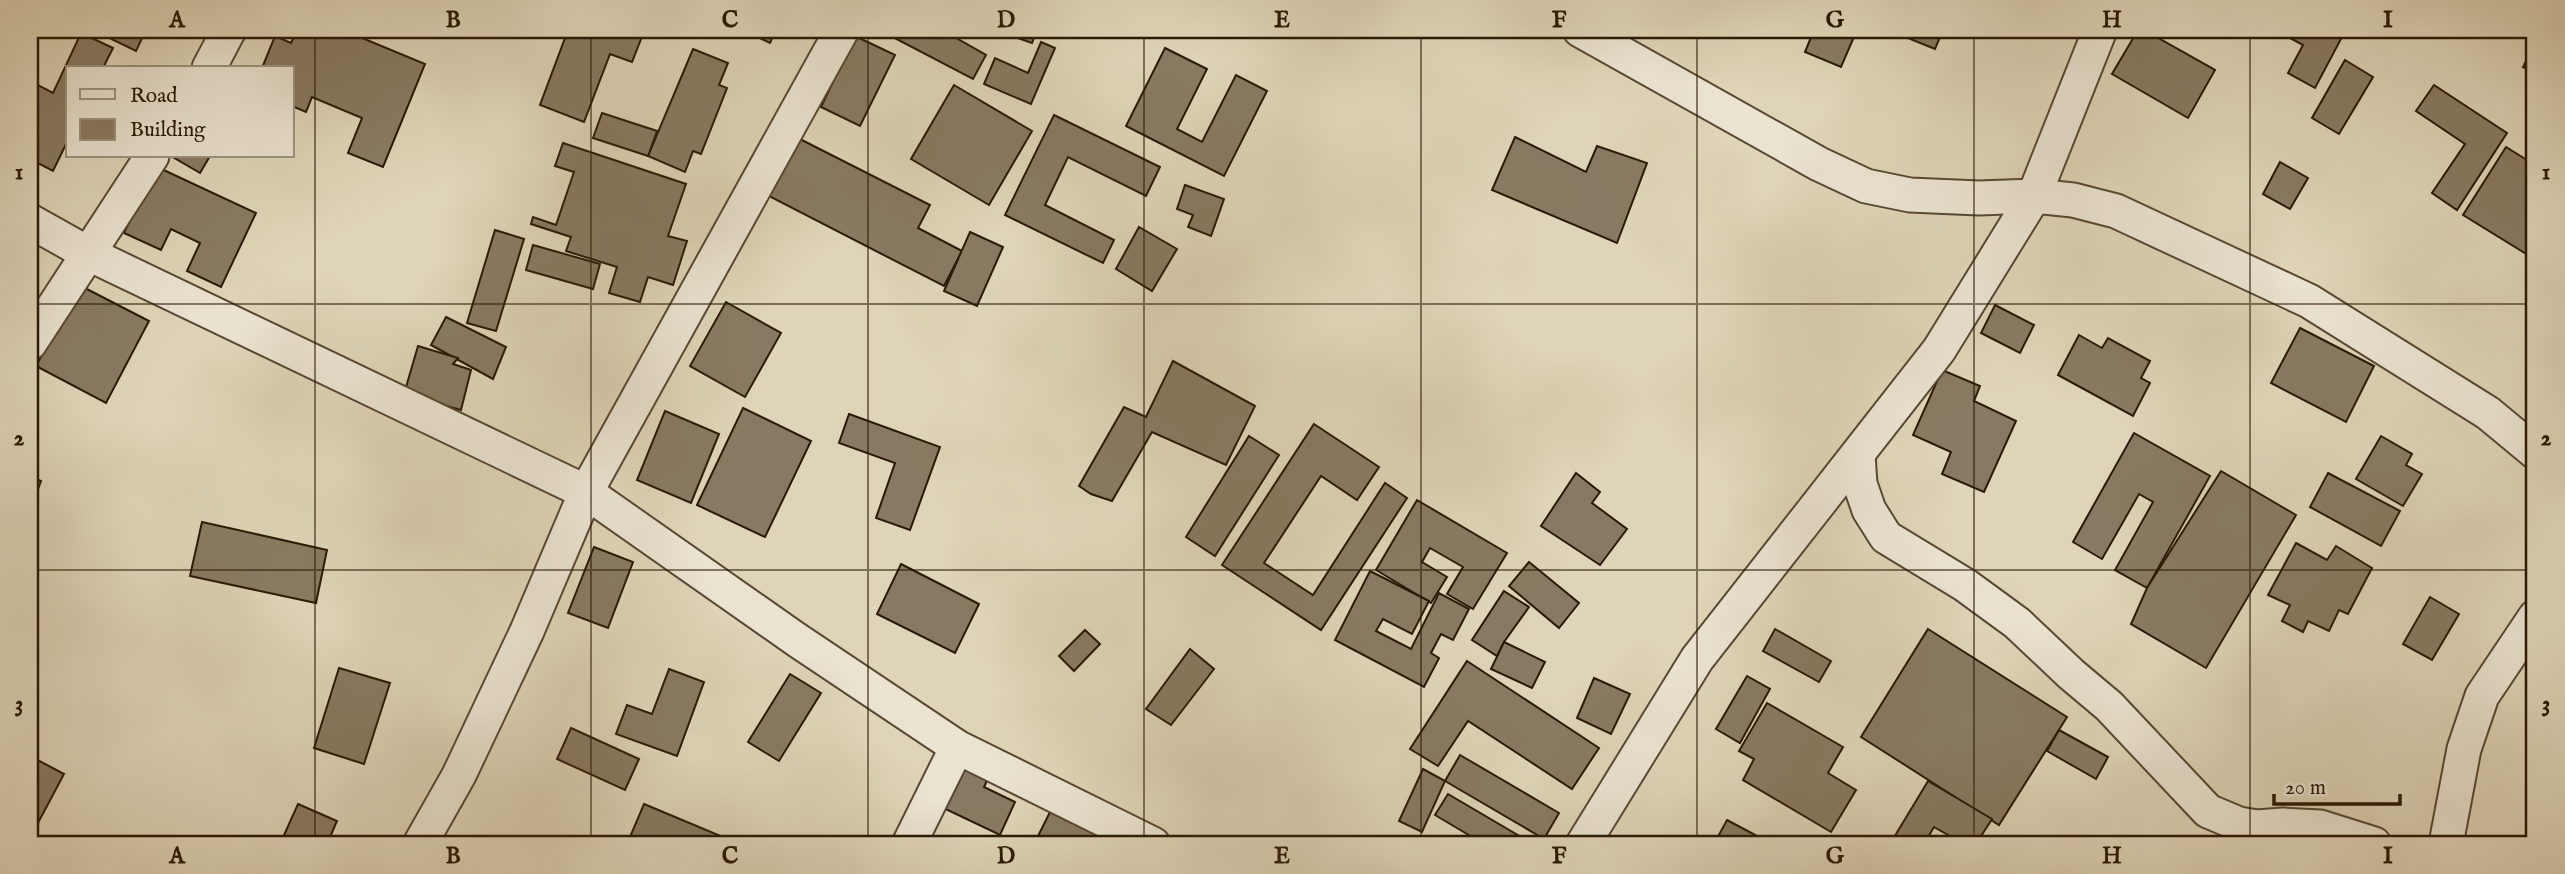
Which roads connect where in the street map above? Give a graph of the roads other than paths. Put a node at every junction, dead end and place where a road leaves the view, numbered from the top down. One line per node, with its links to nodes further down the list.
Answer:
1 (229, 30): 5 (street)
2 (842, 30): 13 (street)
3 (1580, 30): 7 (street)
4 (2100, 30): 7 (street)
5 (210, 66)
6 (151, 158): 9 (street)
7 (2034, 196): 11 (street); 12 (street)
8 (30, 221): 9 (street)
9 (87, 253): 10 (street); 13 (street)
10 (30, 343)
11 (2535, 452)
12 (1858, 453): 19 (street); 20 (street)
13 (586, 492): 15 (street); 16 (street)
14 (2535, 617): 21 (street)
15 (957, 747): 17 (street); 18 (street)
16 (420, 844)
17 (909, 844)
18 (1153, 844)
19 (1583, 844)
20 (2374, 844)
21 (2446, 844)

